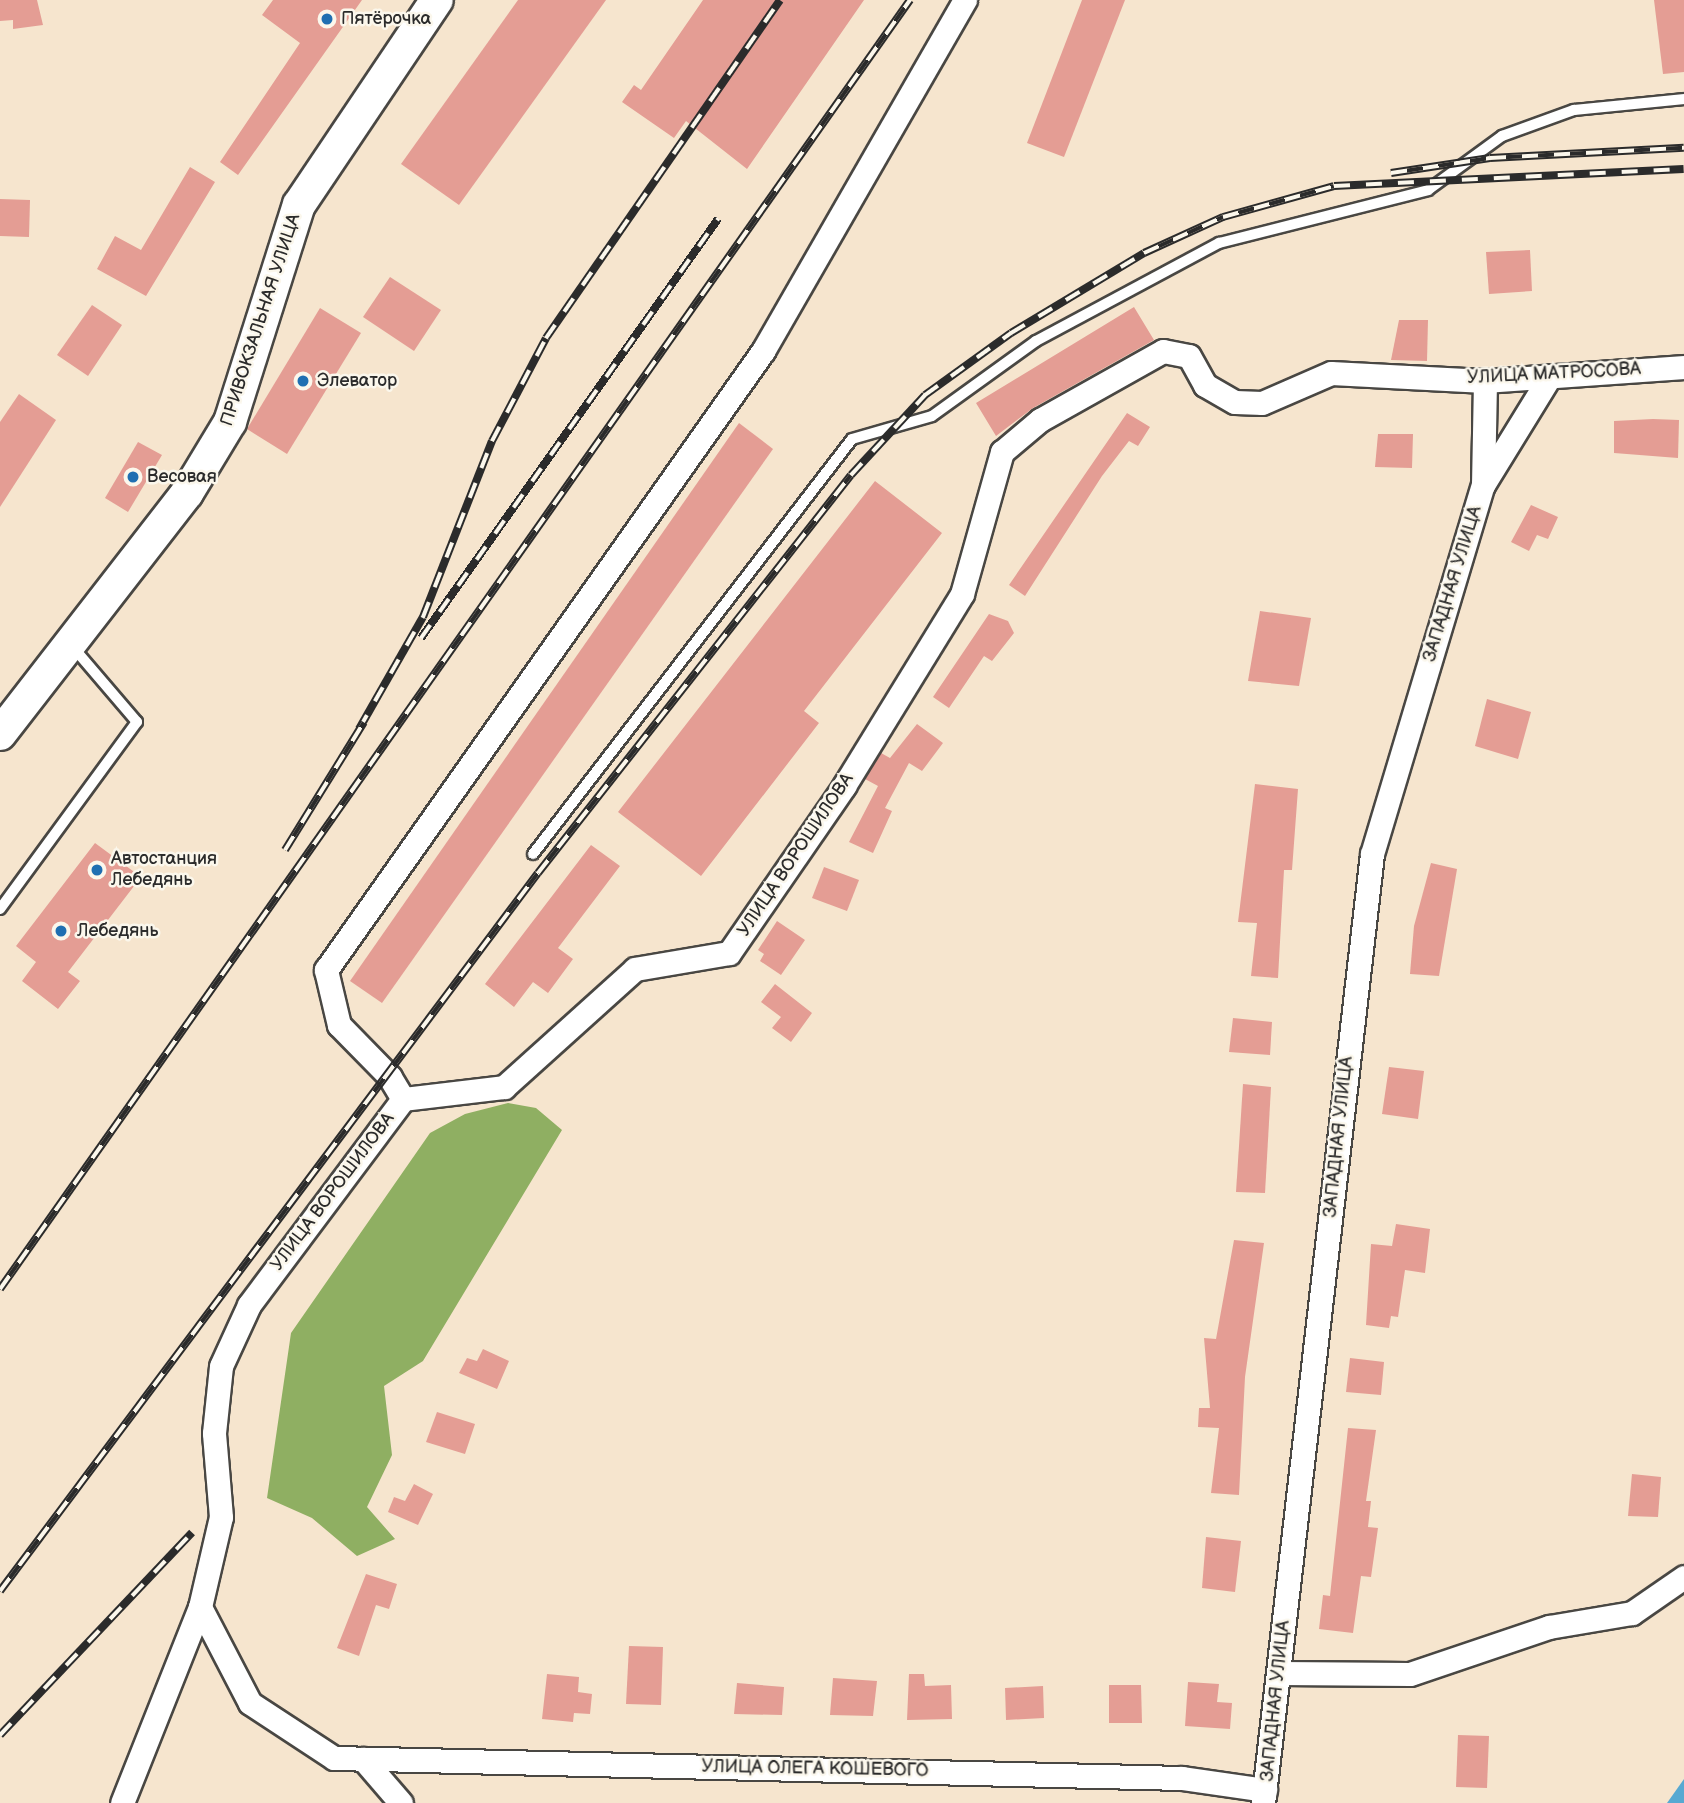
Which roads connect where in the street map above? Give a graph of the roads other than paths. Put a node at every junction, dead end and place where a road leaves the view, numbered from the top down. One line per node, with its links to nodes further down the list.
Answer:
1 (965, 0): 13 (street)
2 (427, 3): 9 (main road, ПРИВОКЗАЛЬНАЯ УЛИЦА)
3 (1684, 99): 11 (lane)
4 (1684, 367): 5 (street, УЛИЦА МАТРОСОВА)
5 (1550, 376): 6 (street, УЛИЦА МАТРОСОВА); 8 (street)
6 (1485, 381): 7 (street, УЛИЦА МАТРОСОВА); 8 (street)
7 (1262, 403): 13 (street, УЛИЦА ВОРОШИЛОВА)
8 (1483, 485): 16 (street, ЗАПАДНАЯ УЛИЦА)
9 (72, 646): 10 (main road, ПРИВОКЗАЛЬНАЯ УЛИЦА); 12 (lane)
10 (0, 734)
11 (533, 854)
12 (0, 909)
13 (403, 1099): 15 (street, УЛИЦА ВОРОШИЛОВА)
14 (1684, 1577): 16 (street)
15 (200, 1607): 17 (street, УЛИЦА ОЛЕГА КОШЕВОГО); 19 (street, УЛИЦА ВОРОШИЛОВА)
16 (1279, 1673): 18 (street, ЗАПАДНАЯ УЛИЦА)
17 (363, 1759): 18 (street, УЛИЦА ОЛЕГА КОШЕВОГО); 20 (street)
18 (1264, 1796)
19 (122, 1803)
20 (401, 1803)

